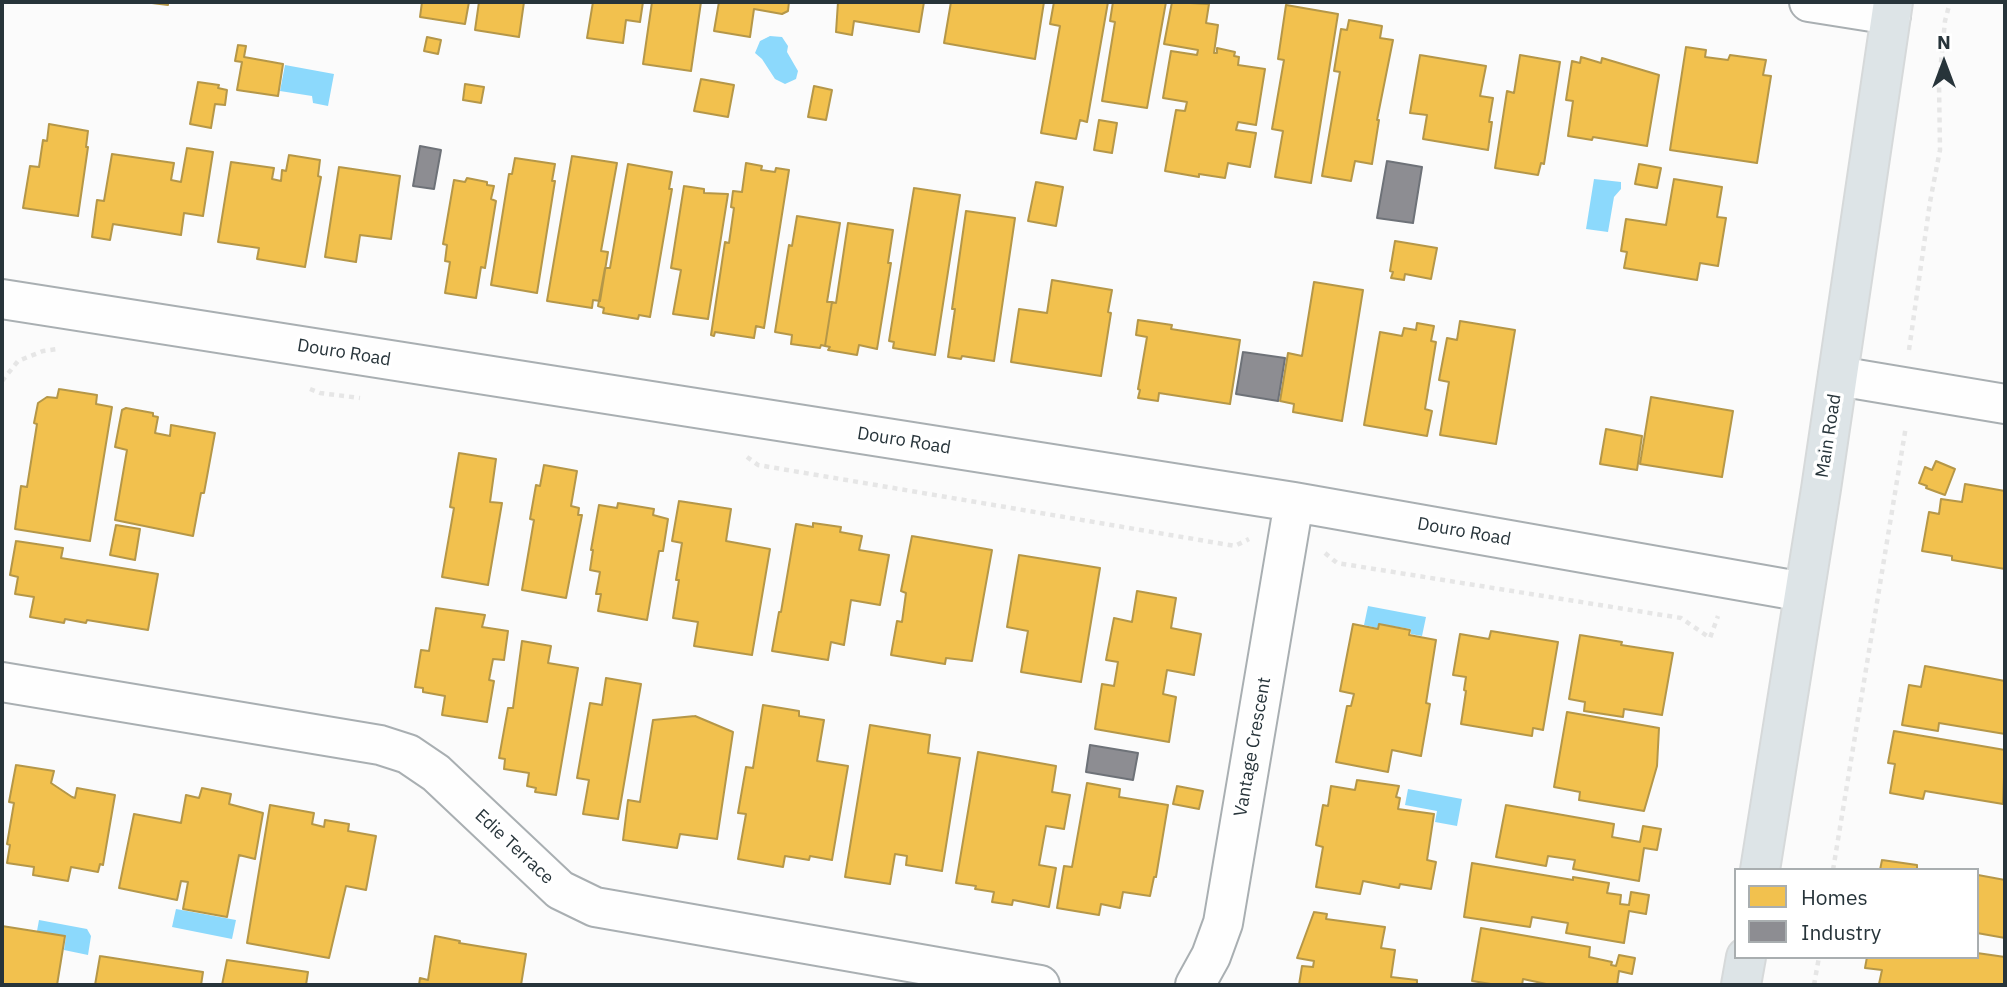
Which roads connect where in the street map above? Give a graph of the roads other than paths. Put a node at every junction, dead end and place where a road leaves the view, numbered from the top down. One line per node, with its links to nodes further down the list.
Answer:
1 (1810, 2): 2 (street)
2 (1892, 8): 4 (main road, Main Road)
3 (2, 299): 6 (street, Douro Road)
4 (1838, 376): 5 (street); 7 (main road, Main Road)
5 (2005, 404)
6 (1294, 502): 7 (street, Douro Road); 12 (street, Vantage Crescent)
7 (1804, 592): 9 (main road, Main Road)
8 (2, 682): 11 (street, Edie Terrace)
9 (1760, 868)
10 (1745, 959): 13 (main road)
11 (1040, 985)
12 (1195, 985)
13 (1741, 985)

